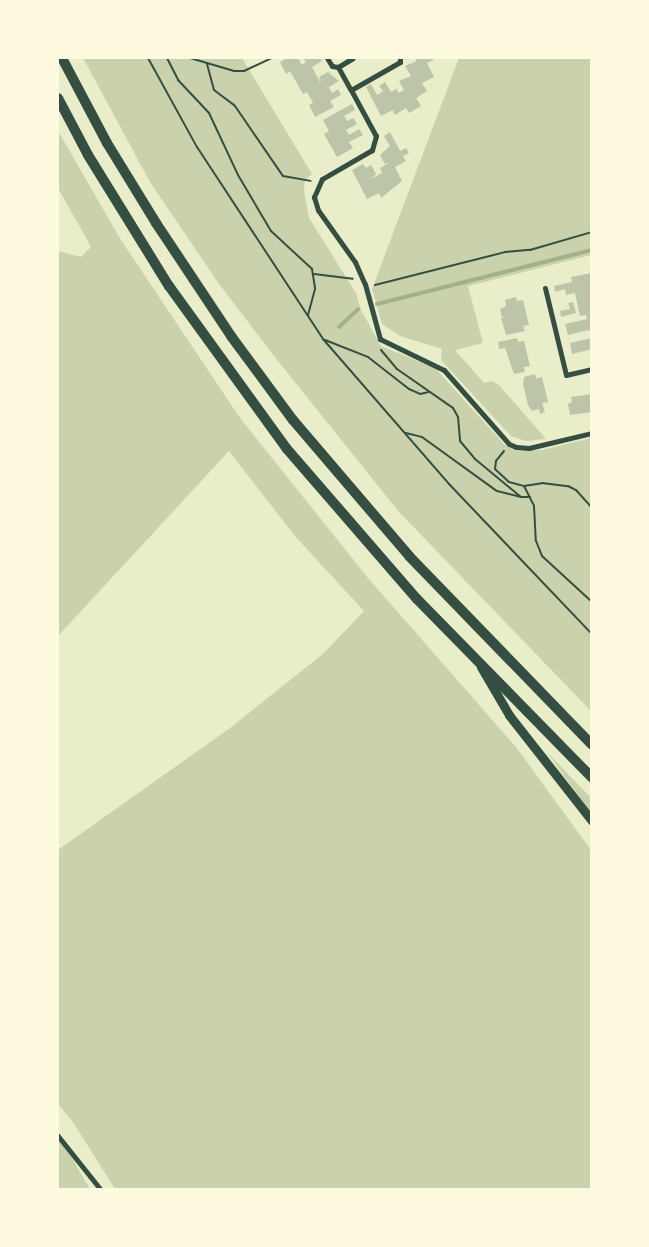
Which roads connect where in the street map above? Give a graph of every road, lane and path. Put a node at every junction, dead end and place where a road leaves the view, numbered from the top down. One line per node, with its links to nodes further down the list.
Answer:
1 (62, 58): 33 (highway)
2 (148, 58): 18 (path)
3 (167, 58): 15 (path)
4 (190, 58): 9 (path)
5 (272, 58): 9 (path)
6 (327, 58): 10 (street)
7 (353, 58): 10 (street)
8 (400, 58): 11 (street)
9 (206, 64): 13 (path)
10 (338, 67): 11 (street)
11 (351, 90): 13 (street)
12 (58, 98): 32 (highway)
13 (317, 184): 16 (street)
14 (592, 232): 16 (path)
15 (314, 274): 16 (path); 18 (path)
16 (364, 281): 19 (street)
17 (545, 288): 21 (street)
18 (308, 316): 20 (path)
19 (380, 339): 22 (path); 25 (street)
20 (323, 340): 22 (path); 23 (path)
21 (592, 368)
22 (429, 392): 27 (path)
23 (406, 433): 27 (path); 31 (path)
24 (592, 433): 25 (street)
25 (509, 444): 26 (path)
26 (524, 486): 28 (path); 29 (path)
27 (521, 497): 28 (path)
28 (530, 497): 30 (path)
29 (592, 508)
30 (592, 602)
31 (592, 634)
32 (478, 663): 36 (highway); 37 (highway)
33 (545, 697): 34 (highway); 35 (highway)
34 (592, 738)
35 (592, 745)
36 (592, 778)
37 (592, 821)
38 (58, 1136): 39 (street)
39 (101, 1190)

